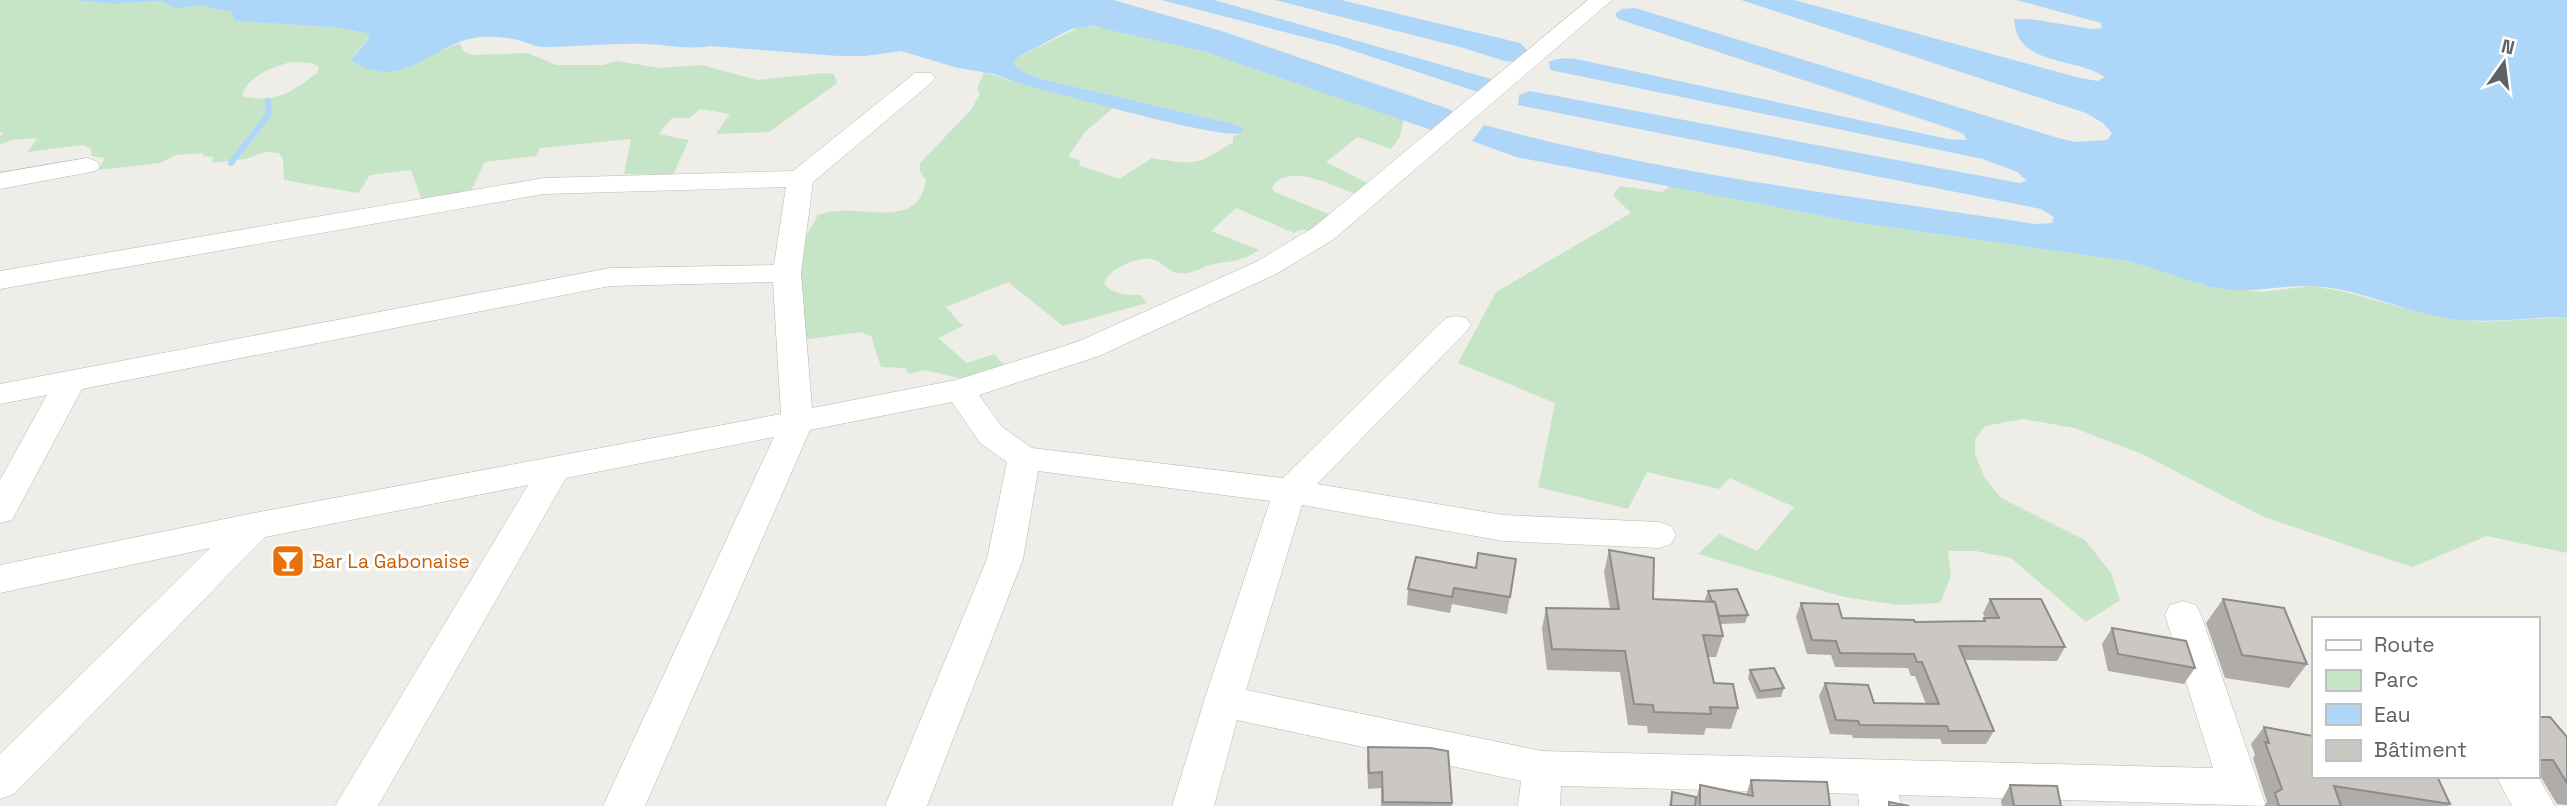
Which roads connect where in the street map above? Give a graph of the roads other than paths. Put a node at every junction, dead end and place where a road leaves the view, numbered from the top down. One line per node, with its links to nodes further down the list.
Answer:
1 (1601, 0): 10 (street)
2 (923, 78): 4 (street)
3 (86, 166): 5 (street)
4 (800, 179): 6 (street); 7 (street)
5 (2, 185)
6 (787, 273): 9 (street); 12 (street)
7 (0, 280)
8 (1455, 325): 15 (street)
9 (70, 381): 11 (street); 16 (street)
10 (960, 390): 12 (street); 13 (street)
11 (0, 394)
12 (797, 422): 14 (street); 28 (street)
13 (1024, 458): 15 (street); 29 (street)
14 (555, 468): 17 (street); 27 (street)
15 (1290, 491): 18 (street); 21 (street)
16 (0, 511)
17 (254, 526): 19 (street); 23 (street)
18 (1659, 535)
19 (0, 579)
20 (2183, 615): 26 (street)
21 (1223, 701): 24 (street); 30 (street)
22 (2517, 778): 31 (street)
23 (0, 782)
24 (1540, 787): 25 (street)
25 (1878, 791): 26 (street)
26 (2243, 796)
27 (355, 806)
28 (624, 806)
29 (906, 806)
30 (1193, 806)
31 (2534, 806)

